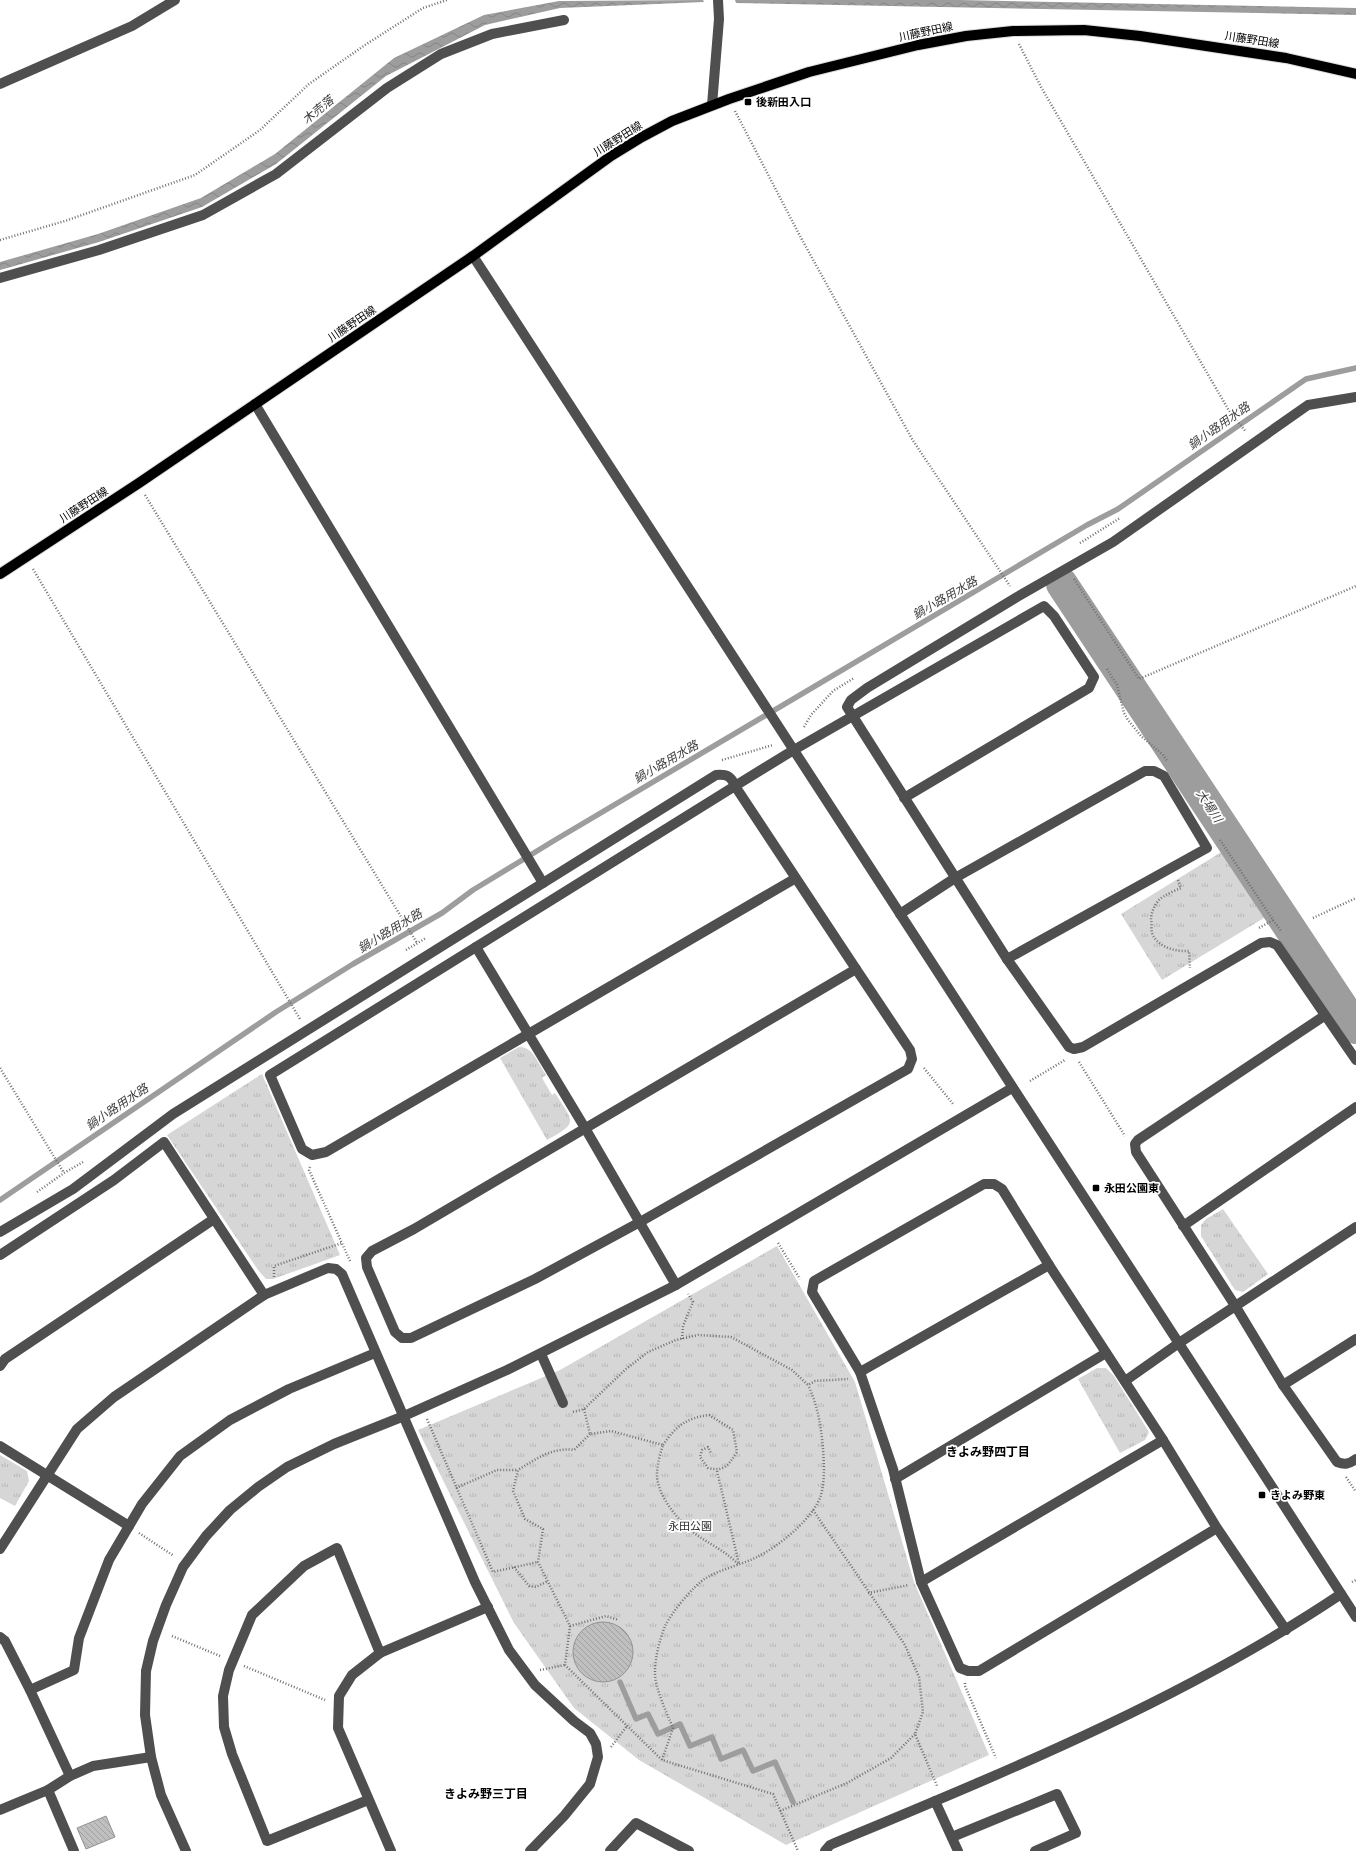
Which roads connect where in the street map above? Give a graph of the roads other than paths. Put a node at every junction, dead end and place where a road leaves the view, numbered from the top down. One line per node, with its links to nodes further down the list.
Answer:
1 (175, 0): 5 (street)
2 (718, 0): 6 (street)
3 (564, 20): 8 (street)
4 (1356, 74): 6 (main road, 川藤野田線)
5 (0, 84)
6 (712, 105): 7 (main road, 川藤野田線)
7 (473, 256): 10 (main road, 川藤野田線); 13 (street)
8 (0, 278)
9 (1356, 397): 12 (street)
10 (255, 404): 11 (main road, 川藤野田線); 18 (street)
11 (0, 574)
12 (851, 716): 13 (street); 15 (street); 15 (street)
13 (792, 751): 14 (street); 19 (street)
14 (735, 786): 16 (street); 18 (street); 20 (street)
15 (904, 798): 17 (street)
16 (796, 878): 22 (street); 24 (street)
17 (955, 878): 19 (street); 21 (street); 21 (street)
18 (543, 883): 33 (street)
19 (900, 914): 26 (street)
20 (476, 947): 24 (street); 24 (street)
21 (1007, 959): 23 (street)
22 (856, 969): 28 (street); 30 (street)
23 (1324, 1016): 25 (street); 31 (street)
24 (529, 1033): 28 (street)
25 (1356, 1060)
26 (1012, 1088): 36 (street); 40 (street)
27 (1356, 1107): 31 (street)
28 (586, 1128): 30 (street); 30 (street)
29 (214, 1220): 34 (street); 37 (street); 44 (street)
30 (640, 1222): 36 (street)
31 (1183, 1226): 38 (street)
32 (1356, 1227): 38 (street)
33 (0, 1232)
34 (0, 1255)
35 (1049, 1265): 41 (street); 45 (street); 45 (street)
36 (676, 1284): 43 (street)
37 (264, 1295): 42 (street); 53 (street)
38 (1236, 1307): 40 (street); 47 (street)
39 (1356, 1339): 47 (street)
40 (1179, 1343): 46 (street); 59 (street)
41 (1106, 1353): 46 (street); 54 (street)
42 (375, 1354): 49 (street); 55 (street)
43 (541, 1354): 48 (street); 49 (street)
44 (0, 1366)
45 (860, 1372): 54 (street)
46 (1125, 1381): 50 (street)
47 (1283, 1385): 52 (street)
48 (563, 1403)
49 (404, 1416): 60 (street); 66 (street)
50 (1163, 1440): 56 (street); 58 (street)
51 (0, 1446): 53 (street)
52 (1356, 1459)
53 (46, 1475): 55 (street); 57 (street)
54 (895, 1480): 58 (street)
55 (128, 1526): 65 (street)
56 (1217, 1528): 58 (street); 62 (street)
57 (0, 1549)
58 (921, 1582)
59 (1342, 1594): 61 (street); 62 (street)
60 (488, 1607): 64 (street); 76 (street)
61 (1356, 1617)
62 (1286, 1630): 69 (street)
63 (0, 1638): 65 (street)
64 (380, 1653): 70 (street); 70 (street)
65 (30, 1690): 67 (street)
66 (150, 1757): 67 (street); 74 (street)
67 (70, 1776): 68 (street)
68 (48, 1790): 71 (street); 73 (street)
69 (939, 1799): 72 (street); 79 (street)
70 (368, 1800): 75 (street)
71 (0, 1810)
72 (952, 1837): 80 (street); 81 (street)
73 (74, 1851)
74 (186, 1851)
75 (391, 1851)
76 (530, 1851)
77 (610, 1851): 78 (street)
78 (689, 1851)
79 (825, 1851)
80 (958, 1851)
81 (1035, 1851)

